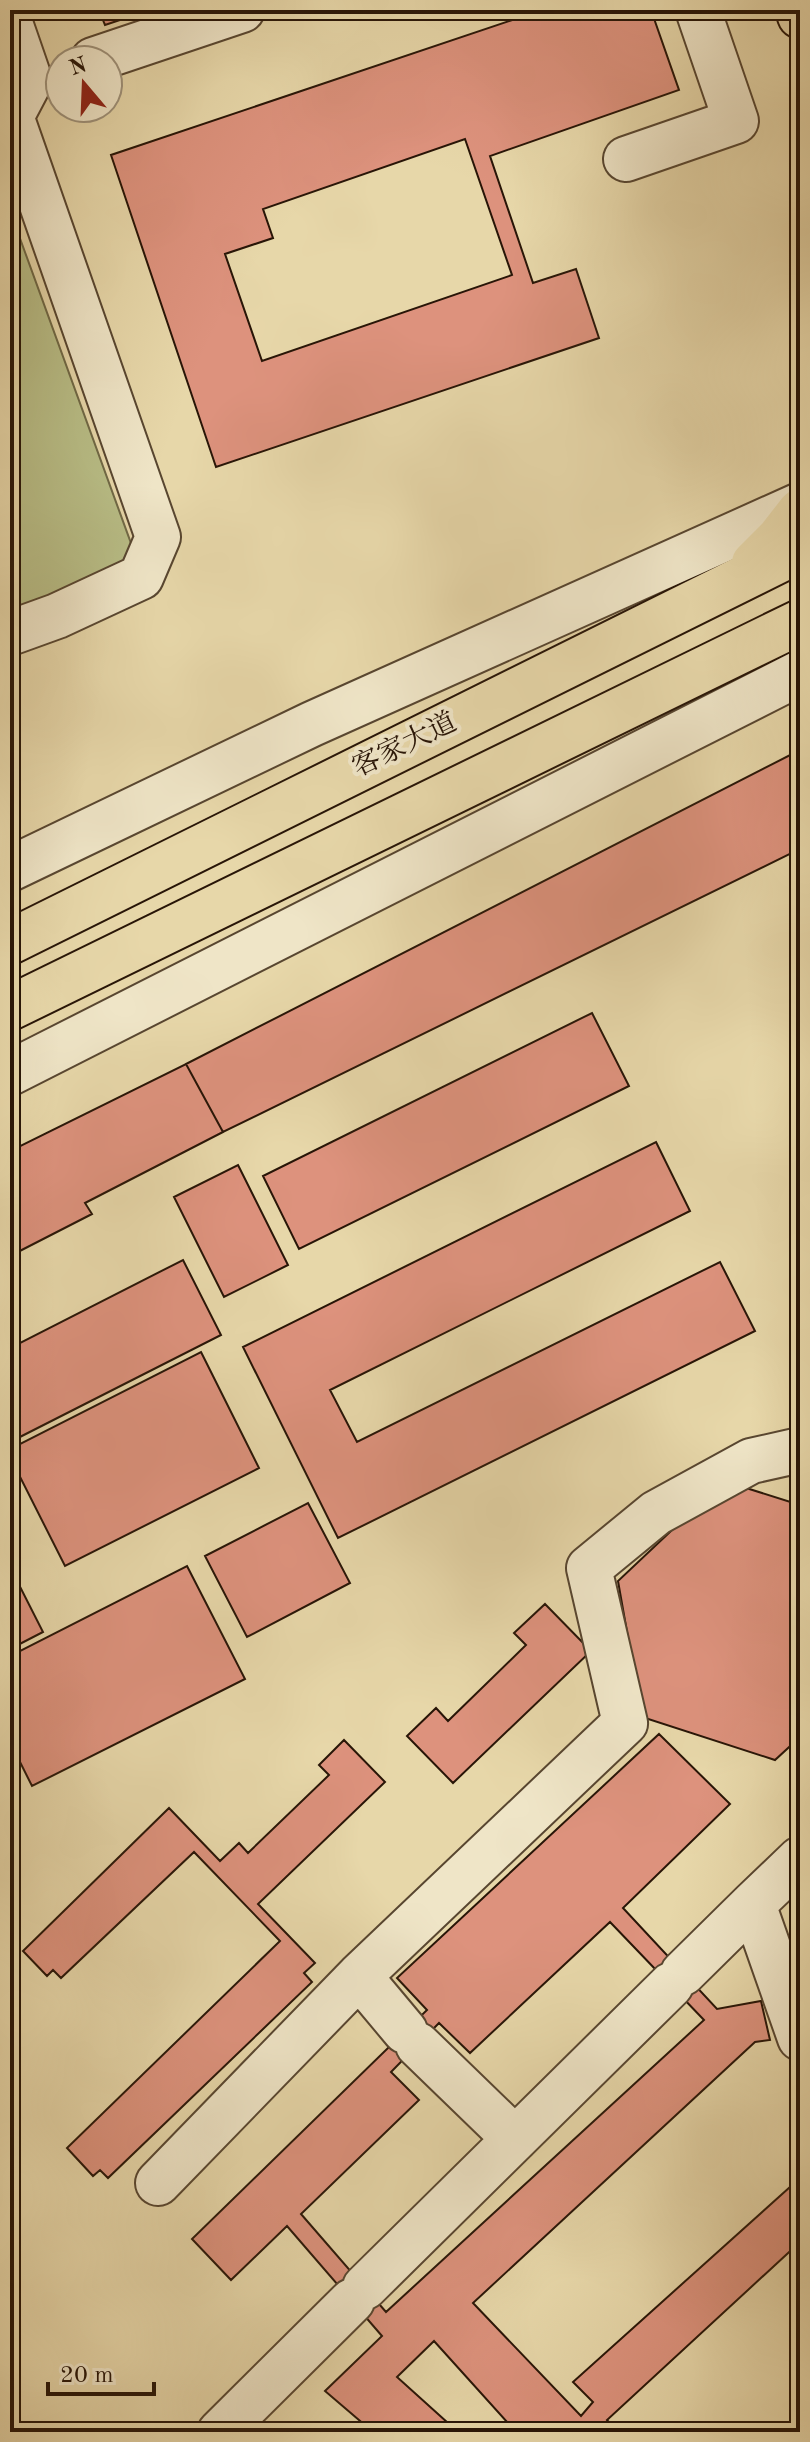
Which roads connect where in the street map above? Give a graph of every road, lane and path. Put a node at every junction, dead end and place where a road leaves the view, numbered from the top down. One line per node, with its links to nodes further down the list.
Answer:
1 (242, 10): 4 (street)
2 (698, 10): 6 (street)
3 (10, 23): 5 (street)
4 (124, 50)
5 (28, 98): 12 (street)
6 (626, 159)
7 (800, 505): 16 (street)
8 (800, 511): 10 (main road)
9 (800, 550): 10 (main road, 客家大道)
10 (727, 586): 17 (main road, 客家大道)
11 (800, 622): 14 (main road)
12 (10, 633)
13 (800, 633): 14 (main road)
14 (755, 645): 18 (main road)
15 (800, 673): 19 (street)
16 (10, 869)
17 (10, 942)
18 (10, 1008)
19 (10, 1073)
20 (800, 1450): 23 (street)
21 (800, 1859): 22 (street)
22 (753, 1904): 24 (street); 25 (street)
23 (359, 1976): 25 (street); 26 (street)
24 (800, 2038)
25 (515, 2139): 27 (street)
26 (158, 2183)
27 (221, 2432)

